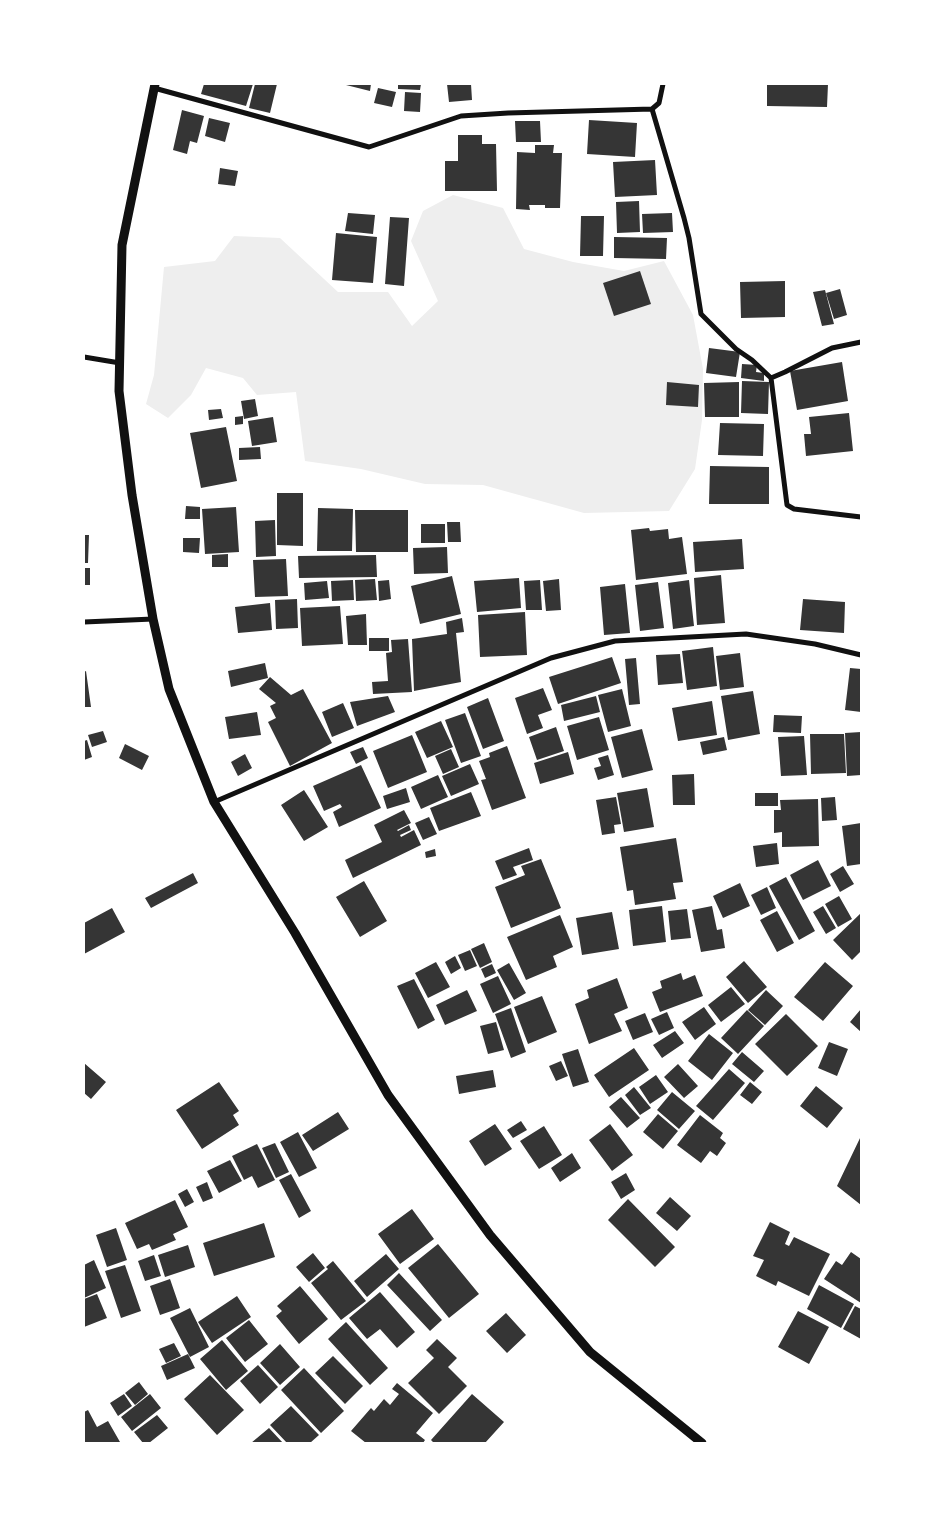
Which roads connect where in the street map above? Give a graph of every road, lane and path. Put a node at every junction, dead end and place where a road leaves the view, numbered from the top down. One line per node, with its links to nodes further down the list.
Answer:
1 (663, 84): 3 (street)
2 (155, 86): 3 (street); 6 (street)
3 (652, 109): 7 (street)
4 (861, 342): 7 (street)
5 (84, 357): 6 (street)
6 (120, 363): 9 (street)
7 (771, 378): 8 (street)
8 (861, 517)
9 (153, 619): 10 (street); 12 (street)
10 (84, 622)
11 (861, 655): 12 (street)
12 (214, 802): 13 (street)
13 (702, 1443)

